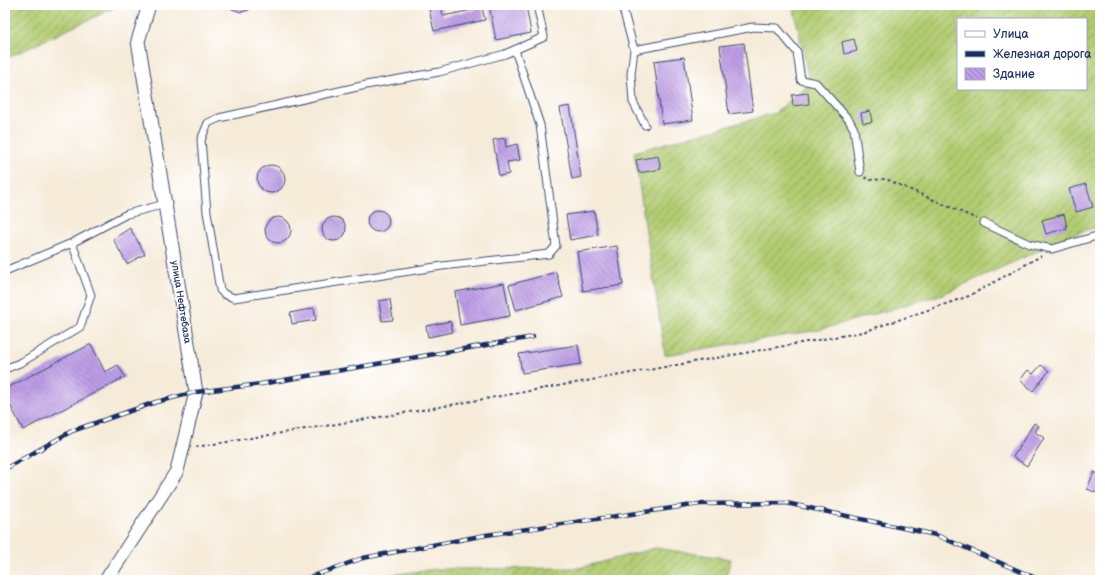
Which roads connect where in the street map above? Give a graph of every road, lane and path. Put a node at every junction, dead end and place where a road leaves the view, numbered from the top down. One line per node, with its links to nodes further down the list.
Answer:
1 (149, 5): 8 (street, улица Нефтебаза)
2 (537, 5): 4 (lane)
3 (622, 5): 5 (lane)
4 (515, 50): 4 (lane)
5 (634, 50): 6 (lane); 7 (lane)
6 (645, 125)
7 (860, 172): 9 (path)
8 (165, 204): 11 (lane); 15 (street, улица Нефтебаза)
9 (984, 223): 12 (lane)
10 (1100, 235): 12 (lane)
11 (72, 243): 13 (lane); 14 (lane)
12 (1052, 249): 15 (path)
13 (5, 271)
14 (5, 369)
15 (183, 449): 16 (street, улица Нефтебаза)
16 (106, 580)

